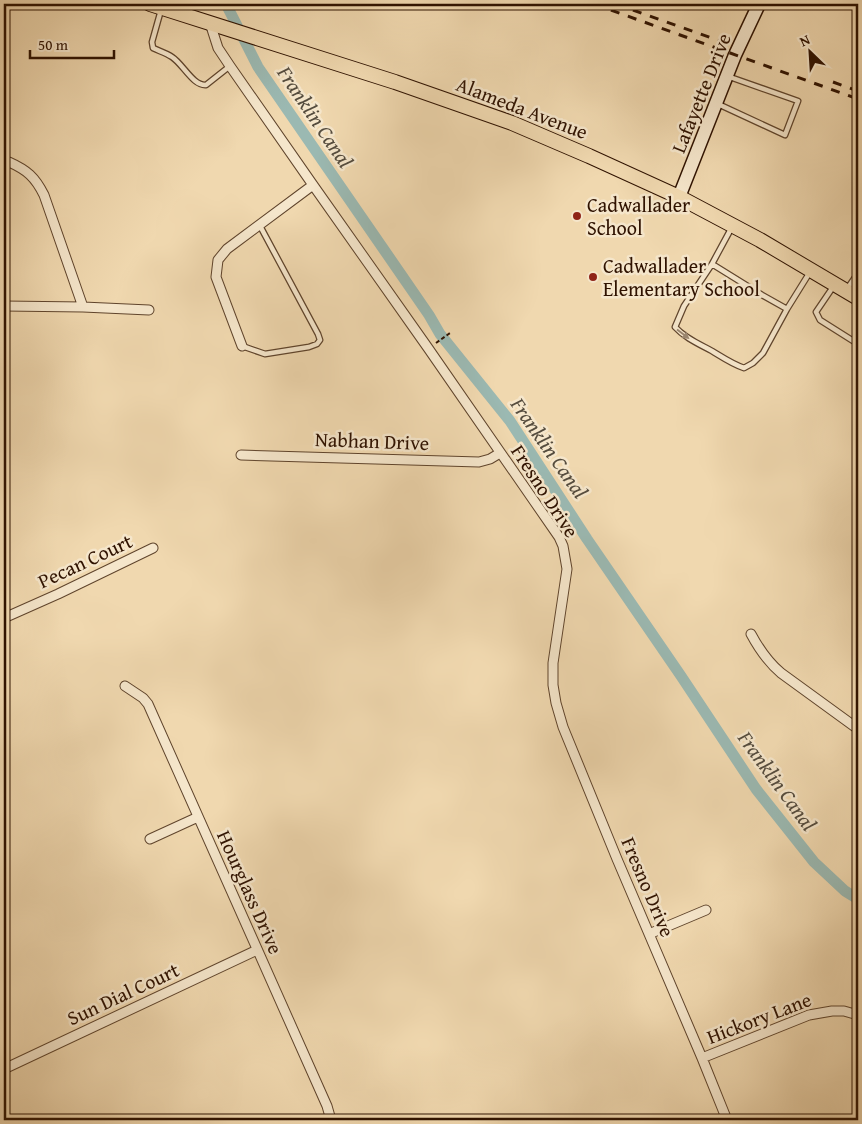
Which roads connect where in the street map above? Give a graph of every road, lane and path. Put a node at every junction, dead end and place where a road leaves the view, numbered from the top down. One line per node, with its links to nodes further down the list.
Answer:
1 (759, 4): 5 (street, Lafayette Drive)
2 (156, 6): 3 (main road, Alameda Avenue); 4 (lane)
3 (214, 25): 4 (street, Fresno Drive); 9 (main road, Alameda Avenue)
4 (230, 66): 8 (street, Fresno Drive)
5 (727, 76): 6 (street, Lafayette Drive); 6 (lane)
6 (716, 104): 9 (street, Lafayette Drive)
7 (9, 162): 17 (street)
8 (312, 185): 10 (street); 24 (street, Fresno Drive)
9 (679, 197): 11 (main road, Alameda Avenue)
10 (259, 224): 23 (street); 23 (lane)
11 (733, 226): 12 (lane); 13 (main road, Alameda Avenue)
12 (712, 264): 18 (lane); 18 (lane, one-way to 18)
13 (812, 270): 15 (main road, Alameda Avenue); 18 (lane)
14 (858, 274): 15 (lane)
15 (847, 290): 22 (lane)
16 (4, 306): 17 (street)
17 (83, 307): 19 (street)
18 (787, 309)
19 (149, 310)
20 (450, 332): 21 (path)
21 (435, 343)
22 (858, 344)
23 (242, 346)
24 (500, 453): 25 (street, Nabhan Drive); 34 (street, Fresno Drive)
25 (241, 455)
26 (153, 548): 27 (street, Pecan Court)
27 (4, 618)
28 (751, 634): 30 (street)
29 (125, 686): 31 (street, Hourglass Drive)
30 (858, 729)
31 (198, 817): 32 (street); 35 (street, Hourglass Drive)
32 (150, 839)
33 (706, 910): 34 (street)
34 (650, 934): 37 (street, Fresno Drive)
35 (257, 950): 38 (street, Sun Dial Court); 39 (street, Hourglass Drive)
36 (858, 1015): 37 (street, Hickory Lane)
37 (702, 1058): 40 (street, Fresno Drive)
38 (4, 1069)
39 (331, 1120)
40 (727, 1120)

